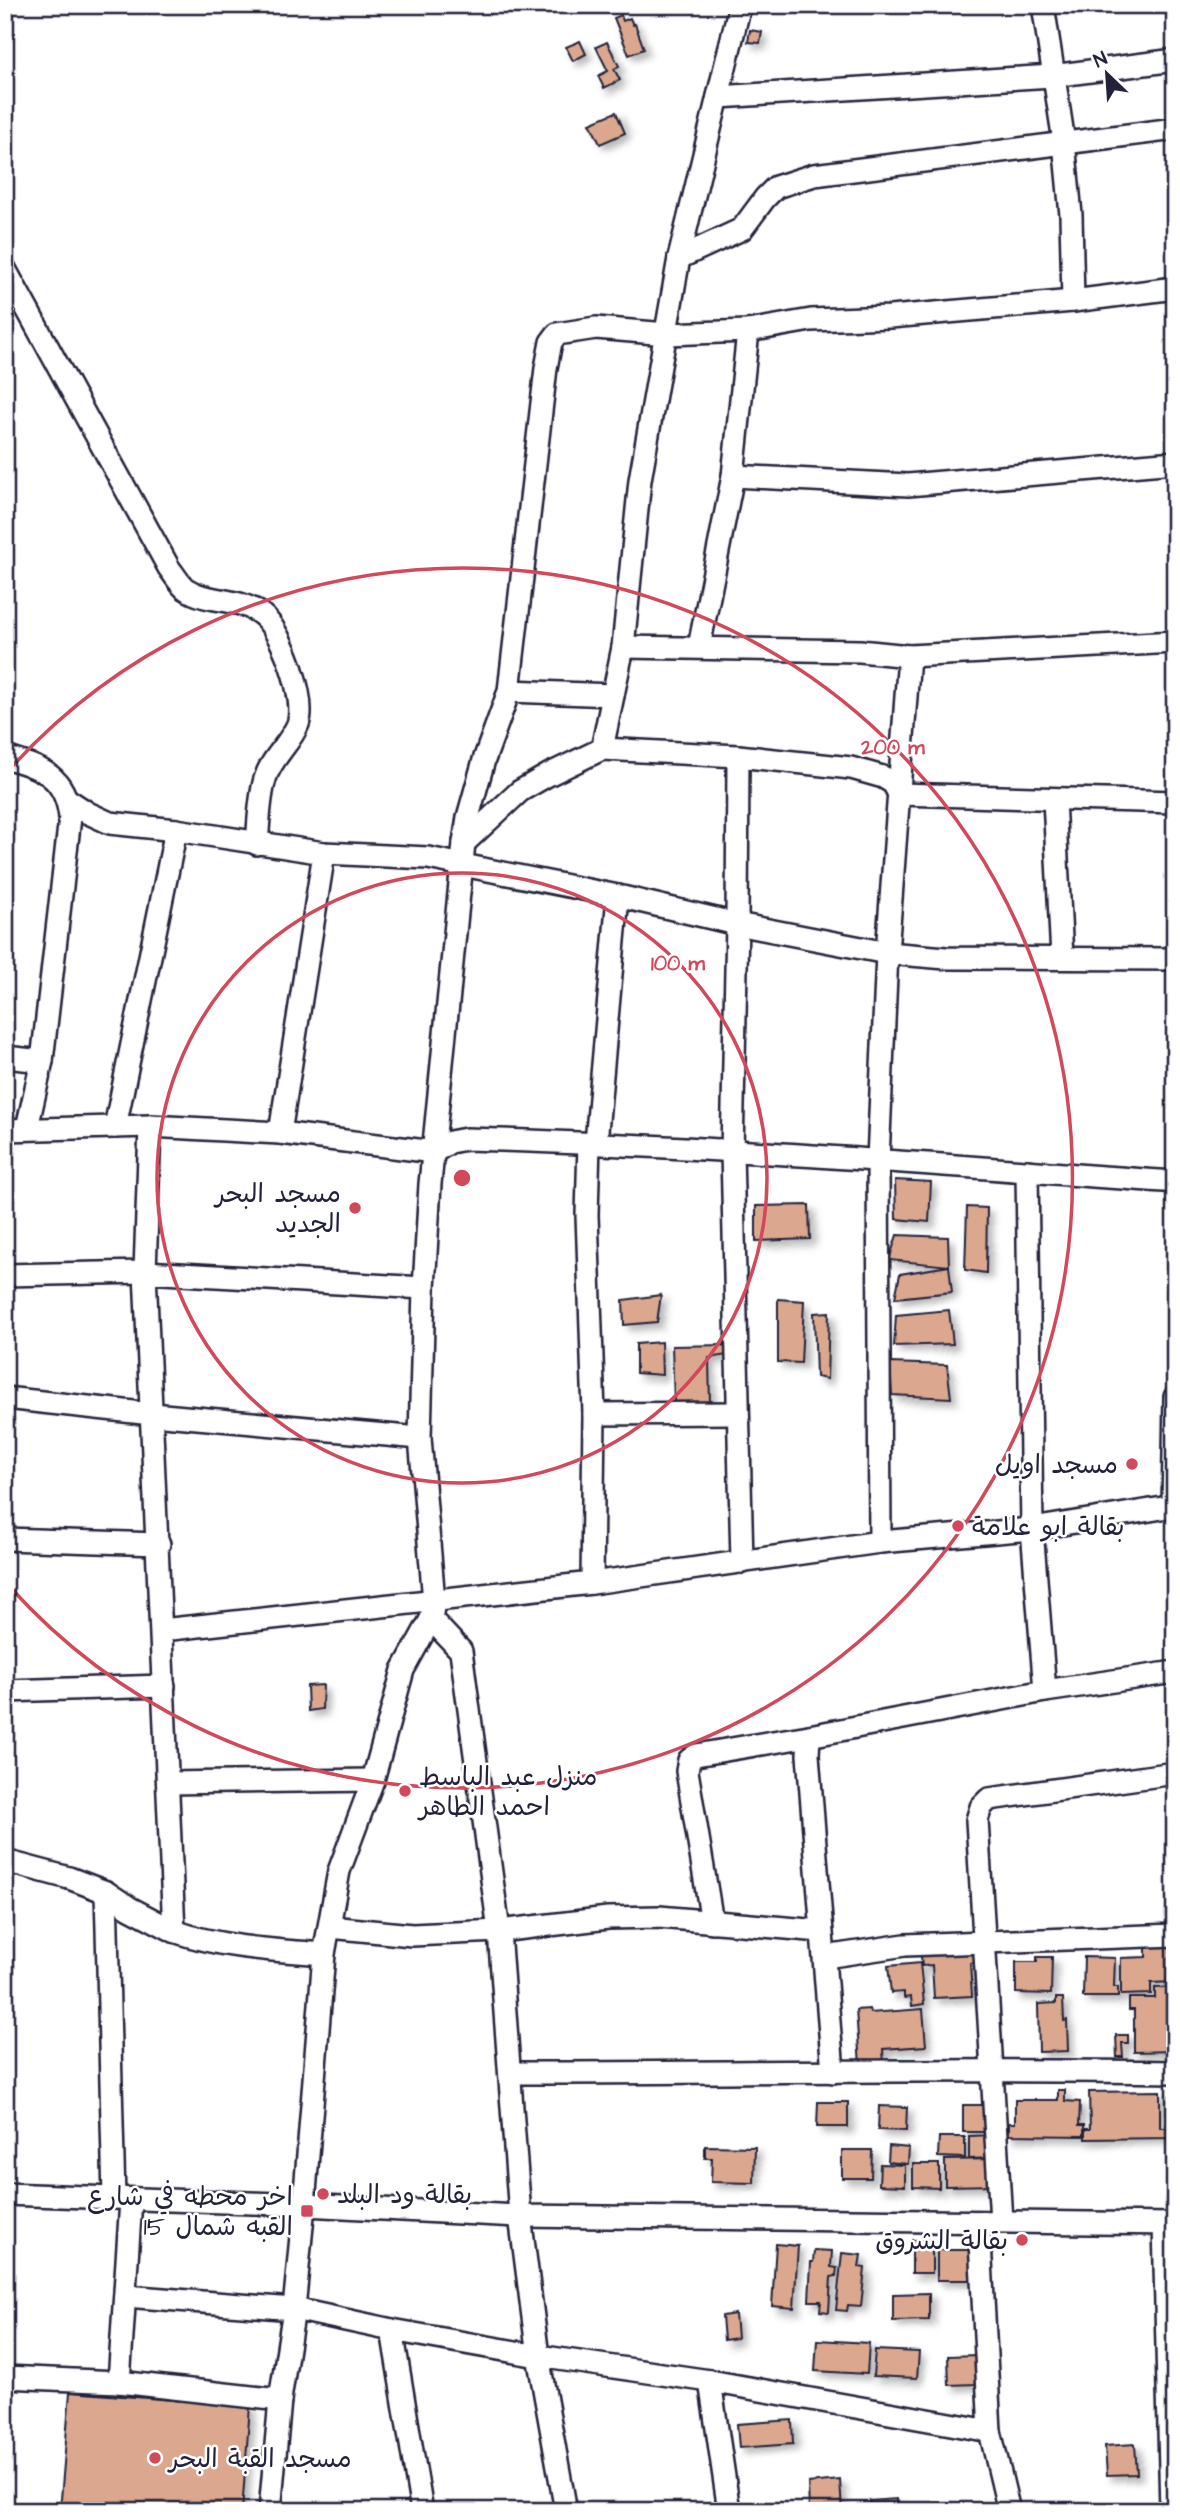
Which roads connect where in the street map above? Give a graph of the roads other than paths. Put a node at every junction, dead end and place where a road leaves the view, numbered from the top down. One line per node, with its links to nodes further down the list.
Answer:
1 (740, 5): 5 (street)
2 (1043, 5): 4 (street)
3 (1175, 60): 4 (street)
4 (1052, 76): 5 (street); 7 (street)
5 (718, 97): 8 (street)
6 (1175, 129): 7 (street)
7 (1064, 142): 8 (street); 11 (street)
8 (679, 258): 13 (street)
9 (5, 269): 31 (street)
10 (1175, 288): 11 (street)
11 (1073, 301): 12 (street)
12 (748, 331): 13 (street); 15 (street)
13 (667, 334): 17 (street); 20 (street)
14 (1175, 462): 15 (street)
15 (733, 476): 18 (street)
16 (1175, 642): 19 (street)
17 (624, 647): 18 (street); 21 (street)
18 (699, 647): 19 (street)
19 (909, 656): 25 (street)
20 (509, 691): 21 (street); 30 (street)
21 (613, 695): 22 (street)
22 (602, 749): 23 (street); 30 (street)
23 (738, 756): 25 (street); 35 (street)
24 (5, 757): 27 (street)
25 (899, 794): 26 (street); 36 (street)
26 (1054, 799): 28 (street); 37 (street)
27 (68, 800): 29 (street); 40 (street)
28 (1175, 802)
29 (176, 830): 31 (street); 43 (street)
30 (464, 843): 33 (street)
31 (257, 844): 32 (street)
32 (324, 853): 33 (street); 45 (street)
33 (463, 864): 34 (street); 47 (street)
34 (618, 897): 35 (street); 46 (street)
35 (737, 924): 36 (street); 48 (street)
36 (887, 953): 37 (street); 49 (street)
37 (1062, 958): 38 (street)
38 (1175, 959)
39 (5, 1057): 40 (street)
40 (42, 1061): 42 (street)
41 (150, 1126): 43 (street); 45 (street); 52 (street)
42 (27, 1128): 43 (street); 44 (street)
43 (115, 1128)
44 (5, 1130)
45 (279, 1133): 47 (street)
46 (592, 1143): 47 (street); 48 (street); 59 (street)
47 (434, 1152): 54 (street)
48 (732, 1152): 49 (street); 57 (street)
49 (878, 1160): 50 (street); 64 (street)
50 (1027, 1171): 51 (street); 62 (street)
51 (1175, 1182)
52 (145, 1272): 53 (street); 54 (street); 58 (street)
53 (5, 1275)
54 (424, 1288): 60 (street)
55 (5, 1398): 58 (street)
56 (1175, 1398): 61 (street)
57 (737, 1413): 59 (street); 66 (street)
58 (152, 1414): 60 (street); 65 (street)
59 (594, 1414): 67 (street)
60 (420, 1438): 68 (street)
61 (1174, 1506): 62 (street)
62 (1031, 1529): 64 (street); 73 (street)
63 (5, 1539): 65 (street)
64 (880, 1542): 66 (street)
65 (159, 1544): 69 (street)
66 (742, 1562): 67 (street)
67 (592, 1583): 68 (street)
68 (433, 1610): 69 (street); 76 (street); 83 (street)
69 (162, 1630): 71 (street)
70 (1175, 1672): 73 (street)
71 (164, 1686): 72 (street); 77 (street)
72 (5, 1691)
73 (1045, 1691): 74 (street)
74 (809, 1736): 80 (street); 84 (street)
75 (1175, 1773): 86 (street)
76 (373, 1780): 77 (street); 81 (street)
77 (168, 1783): 82 (street)
78 (5, 1861): 79 (street)
79 (106, 1892): 82 (street); 94 (street)
80 (712, 1922): 83 (street); 84 (street)
81 (330, 1927): 83 (street); 87 (street)
82 (174, 1931): 87 (street)
83 (499, 1931): 91 (street)
84 (821, 1931): 88 (street)
85 (1175, 1935): 86 (street)
86 (986, 1941): 88 (street); 89 (street)
87 (324, 1954): 95 (street)
88 (825, 1957): 92 (street)
89 (992, 2068): 90 (street); 92 (street); 97 (street)
90 (1175, 2071)
91 (510, 2073): 92 (street); 96 (street)
92 (832, 2073)
93 (5, 2194): 94 (street)
94 (123, 2199): 95 (street); 100 (street)
95 (304, 2204): 96 (street); 101 (street)
96 (520, 2216): 98 (street); 104 (street)
97 (1001, 2221): 98 (street); 99 (street)
98 (979, 2222): 109 (street)
99 (1169, 2224): 102 (street)
100 (125, 2296): 101 (street); 107 (street)
101 (294, 2309): 103 (street); 108 (street)
102 (1171, 2328): 110 (street)
103 (392, 2330): 104 (street); 112 (street)
104 (538, 2356): 106 (street); 113 (street)
105 (5, 2378): 107 (street)
106 (710, 2381): 109 (street); 114 (street)
107 (119, 2382): 108 (street)
108 (280, 2400): 111 (street)
109 (990, 2431): 115 (street)
110 (1172, 2485): 116 (street)
111 (270, 2511)
112 (422, 2511)
113 (566, 2511)
114 (729, 2511)
115 (1009, 2511)
116 (1171, 2511)

